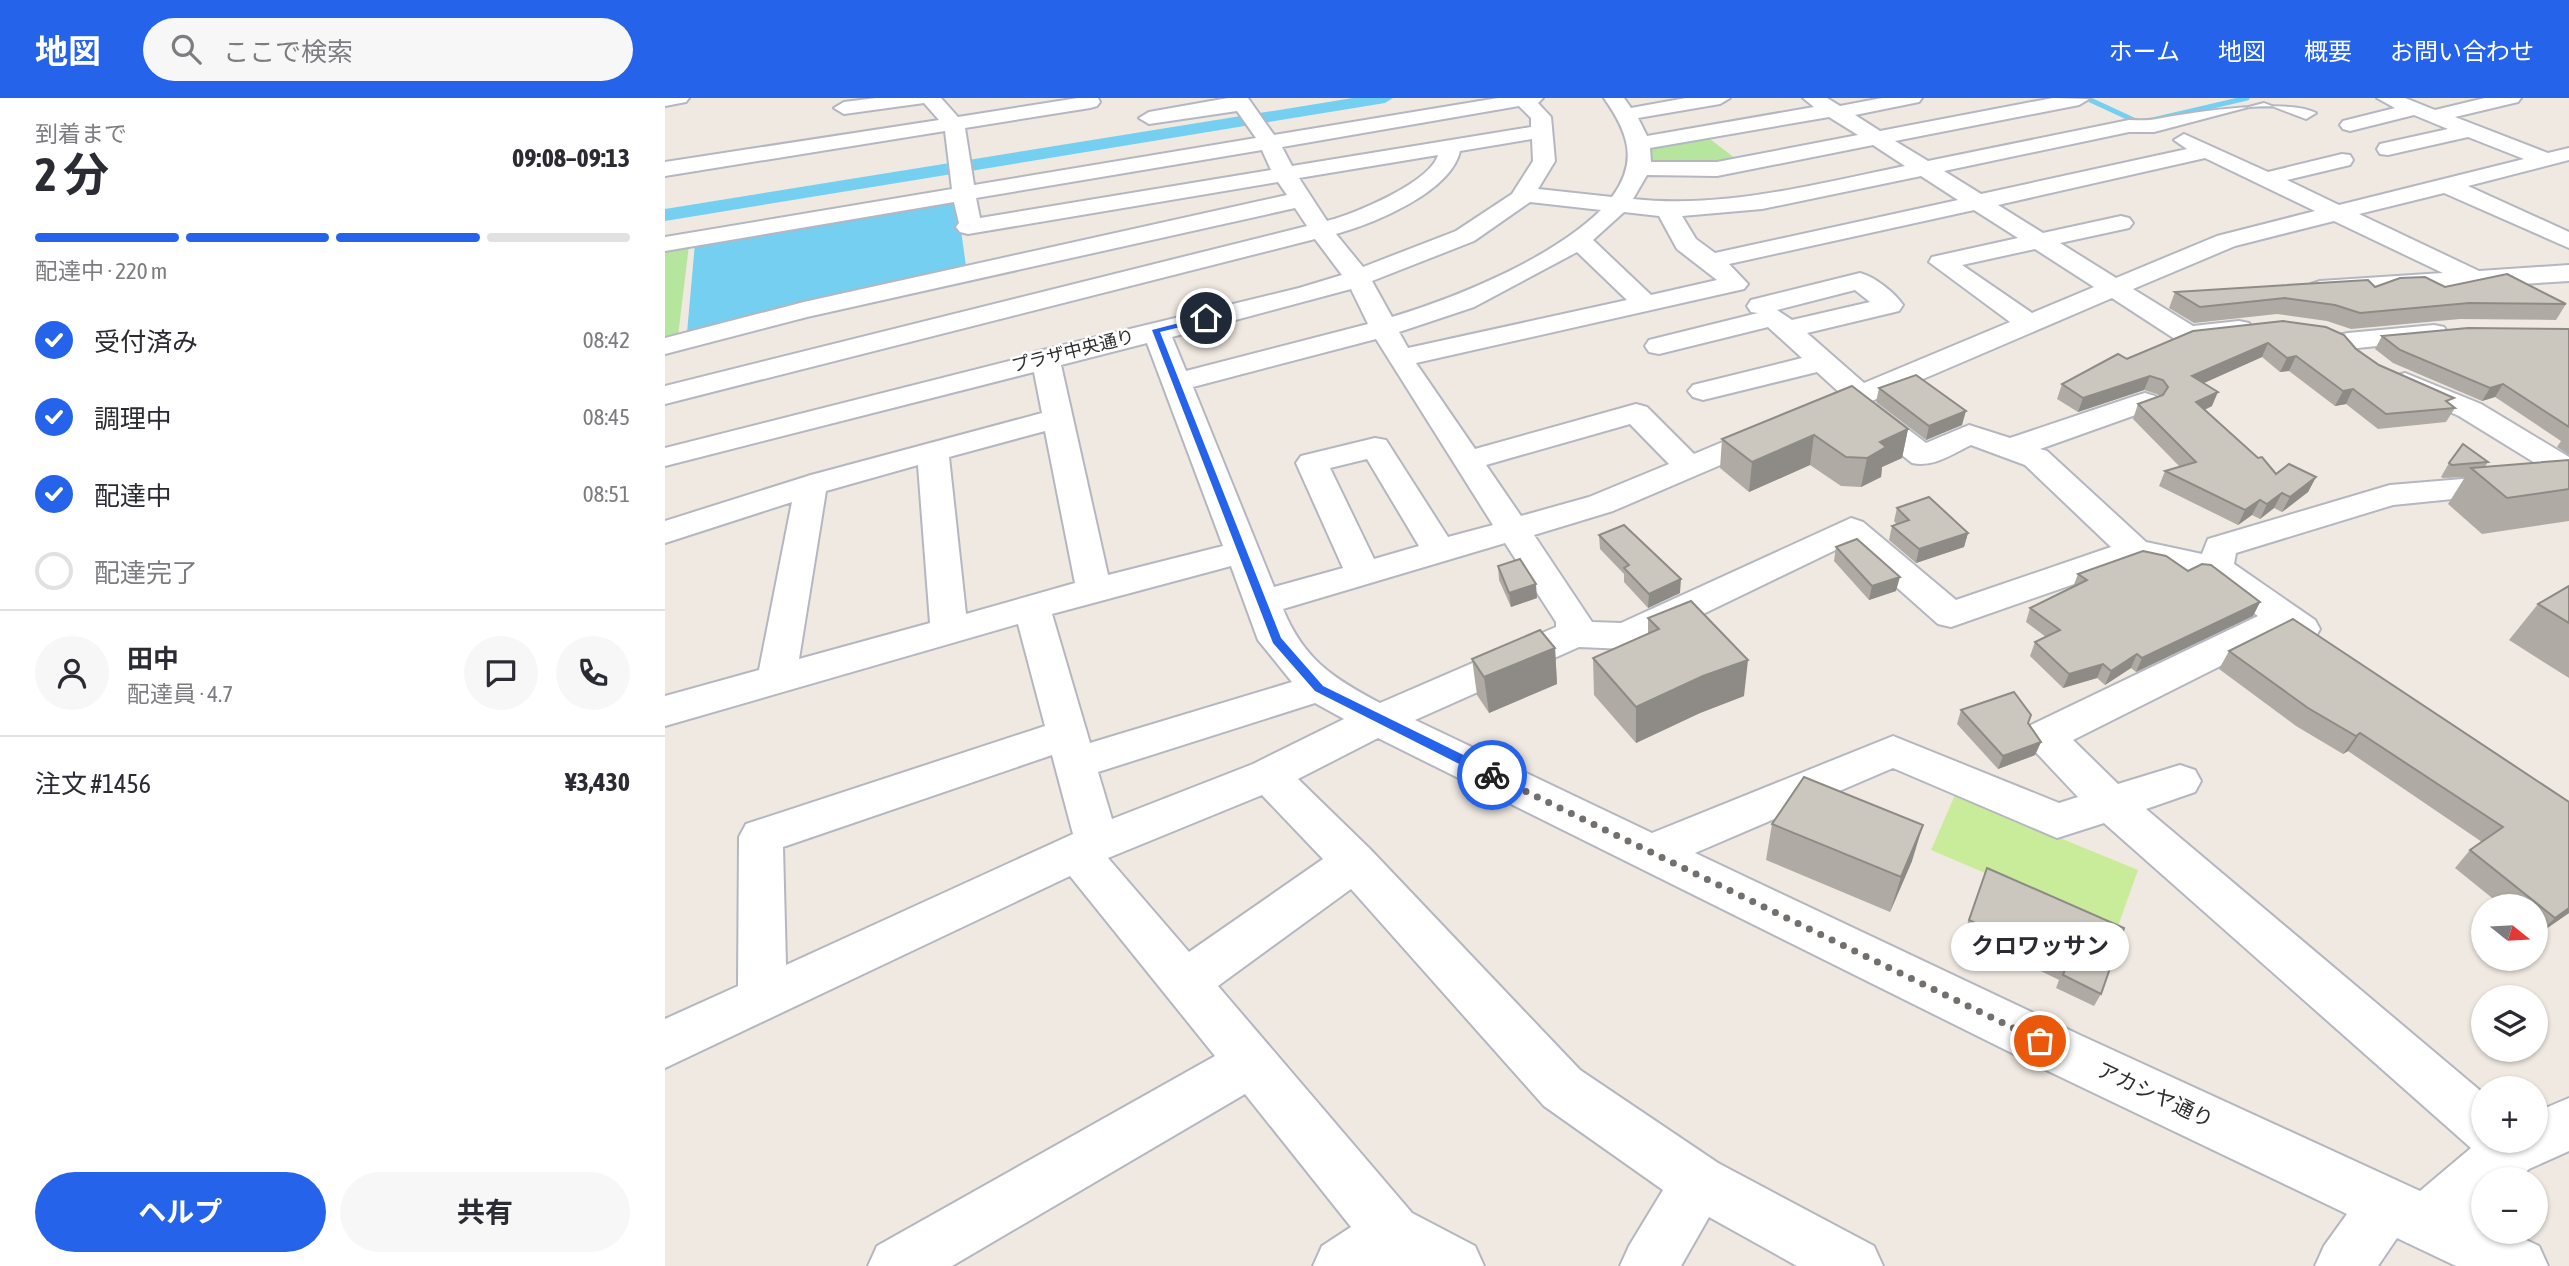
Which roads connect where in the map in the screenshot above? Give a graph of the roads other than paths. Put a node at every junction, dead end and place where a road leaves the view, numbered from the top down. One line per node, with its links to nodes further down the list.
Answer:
1 (679, 98): 15 (street)
2 (922, 98): 20 (street)
3 (930, 98): 27 (street)
4 (1088, 98): 18 (street)
5 (1202, 98): 16 (street)
6 (1526, 98): 31 (street, プラザ中央通り); 33 (street)
7 (1720, 98): 19 (street)
8 (1813, 98): 22 (street)
9 (1912, 98): 22 (street)
10 (2261, 98): 21 (street)
11 (2268, 98): 23 (street)
12 (2387, 98): 24 (street)
13 (2511, 98): 24 (street)
14 (2078, 99): 25 (street); 32 (street)
15 (665, 100)
16 (1240, 101): 33 (street)
17 (2199, 105): 21 (street); 25 (street)
18 (1015, 106): 27 (street)
19 (1621, 106): 34 (street)
20 (844, 108)
21 (2230, 109): 26 (street)
22 (1834, 111): 32 (street); 34 (street)
23 (2306, 113)
24 (2424, 113): 28 (street); 30 (street)
25 (2136, 120): 37 (street); 43 (street)
26 (2264, 120)
27 (954, 124): 38 (street); 48 (street)
28 (2350, 125)
29 (772, 127): 38 (street)
30 (2469, 130): 36 (street); 39 (street)
31 (1542, 131): 35 (street); 47 (street, プラザ中央通り)
32 (1877, 139): 42 (street); 43 (street)
33 (1270, 144): 44 (street); 48 (street)
34 (1637, 144): 42 (street)
35 (1451, 146): 44 (street); 58 (street)
36 (2388, 149)
37 (2209, 151): 45 (street); 50 (street)
38 (764, 154): 41 (street)
39 (2558, 157): 46 (street)
40 (2342, 160): 45 (street)
41 (665, 169)
42 (1640, 169): 51 (street)
43 (1925, 169): 50 (street); 52 (street)
44 (1284, 173): 49 (street); 56 (street)
45 (2266, 179): 53 (street)
46 (2446, 185): 53 (street); 57 (street)
47 (1523, 194): 51 (street); 66 (street, プラザ中央通り)
48 (966, 195): 56 (street); 62 (street)
49 (1302, 198): 58 (street); 64 (street)
50 (1977, 202): 60 (street); 63 (street)
51 (1618, 205): 52 (street); 59 (street)
52 (1667, 210): 63 (street)
53 (2336, 213): 67 (street); 70 (street)
54 (2121, 223): 60 (street)
55 (2569, 226): 57 (street)
56 (968, 227): 64 (street)
57 (2542, 228): 61 (street)
58 (1322, 232): 66 (street); 79 (street)
59 (1580, 241): 72 (street); 76 (street)
60 (2039, 241): 70 (street); 74 (street)
61 (2569, 241)
62 (665, 244)
63 (1711, 261): 68 (street)
64 (979, 272): 79 (street); 80 (street)
65 (2569, 273): 67 (street)
66 (1358, 278): 76 (street); 77 (street, プラザ中央通り)
67 (2474, 279): 69 (street)
68 (1735, 284): 72 (street); 73 (street)
69 (2296, 290)
70 (2123, 293): 71 (street); 74 (street); 75 (street)
71 (2178, 295)
72 (1644, 302): 83 (street)
73 (1773, 318): 81 (street); 84 (street)
74 (2027, 322): 88 (street)
75 (2265, 326)
76 (1383, 328): 83 (street); 85 (street)
77 (1156, 330): 82 (street, プラザ中央通り); 85 (street, アカシヤ通り)
78 (2460, 330): 96 (street)
79 (992, 341): 82 (street, プラザ中央通り); 87 (street); 93 (street, プラザ中央通り)
80 (665, 345)
81 (1660, 346)
82 (1045, 358): 90 (street)
83 (1399, 358): 94 (street)
84 (1823, 362): 86 (street); 88 (street)
85 (1176, 382): 103 (street, アカシヤ通り)
86 (1703, 391)
87 (665, 395)
88 (1854, 396): 91 (street); 95 (street)
89 (2145, 402): 91 (street)
90 (1058, 418): 92 (street); 106 (street)
91 (2009, 449): 102 (street)
92 (933, 452): 98 (street); 110 (street)
93 (665, 457)
94 (1466, 461): 95 (street); 100 (street)
95 (1689, 467): 100 (street)
96 (2569, 470)
97 (2569, 481): 104 (street)
98 (811, 486): 99 (street); 113 (street)
99 (665, 532)
100 (1513, 532): 101 (street); 111 (street)
101 (1439, 550): 105 (street); 105 (street)
102 (2135, 551): 104 (street); 111 (street)
103 (1242, 552): 106 (street); 107 (street, アカシヤ通り)
104 (2216, 568): 109 (street)
105 (1363, 573): 107 (street)
106 (1094, 590): 108 (street)
107 (1262, 603): 114 (street, アカシヤ通り)
108 (1032, 608): 110 (street); 117 (street)
109 (2285, 618): 112 (street); 120 (street)
110 (949, 631): 113 (street)
111 (1575, 634): 116 (street)
112 (2331, 648)
113 (777, 679): 115 (street)
114 (1319, 688): 116 (street, アカシヤ通り); 117 (street)
115 (665, 711)
116 (1378, 720): 118 (street); 122 (street, アカシヤ通り)
117 (1071, 749): 121 (street); 125 (street)
118 (1268, 775): 121 (street); 123 (street)
119 (2179, 781): 120 (street)
120 (2111, 804): 122 (street); 128 (street)
121 (1087, 848): 124 (street); 125 (street)
122 (1652, 852): 133 (street, アカシヤ通り)
123 (1354, 862): 124 (street); 132 (street)
124 (1185, 982): 127 (street)
125 (762, 998): 126 (street)
126 (665, 1044)
127 (1253, 1062): 134 (street); 135 (street)
128 (2471, 1106)
129 (2569, 1124): 130 (street)
130 (2548, 1130)
131 (2493, 1153): 133 (street)
132 (1699, 1182): 138 (street); 139 (street)
133 (2406, 1213): 140 (street); 141 (street, アカシヤ通り)
134 (1392, 1233): 136 (street); 137 (street)
135 (897, 1266)
136 (1342, 1266)
137 (1455, 1266)
138 (1649, 1266)
139 (1854, 1266)
140 (2344, 1266)
141 (2519, 1266)

